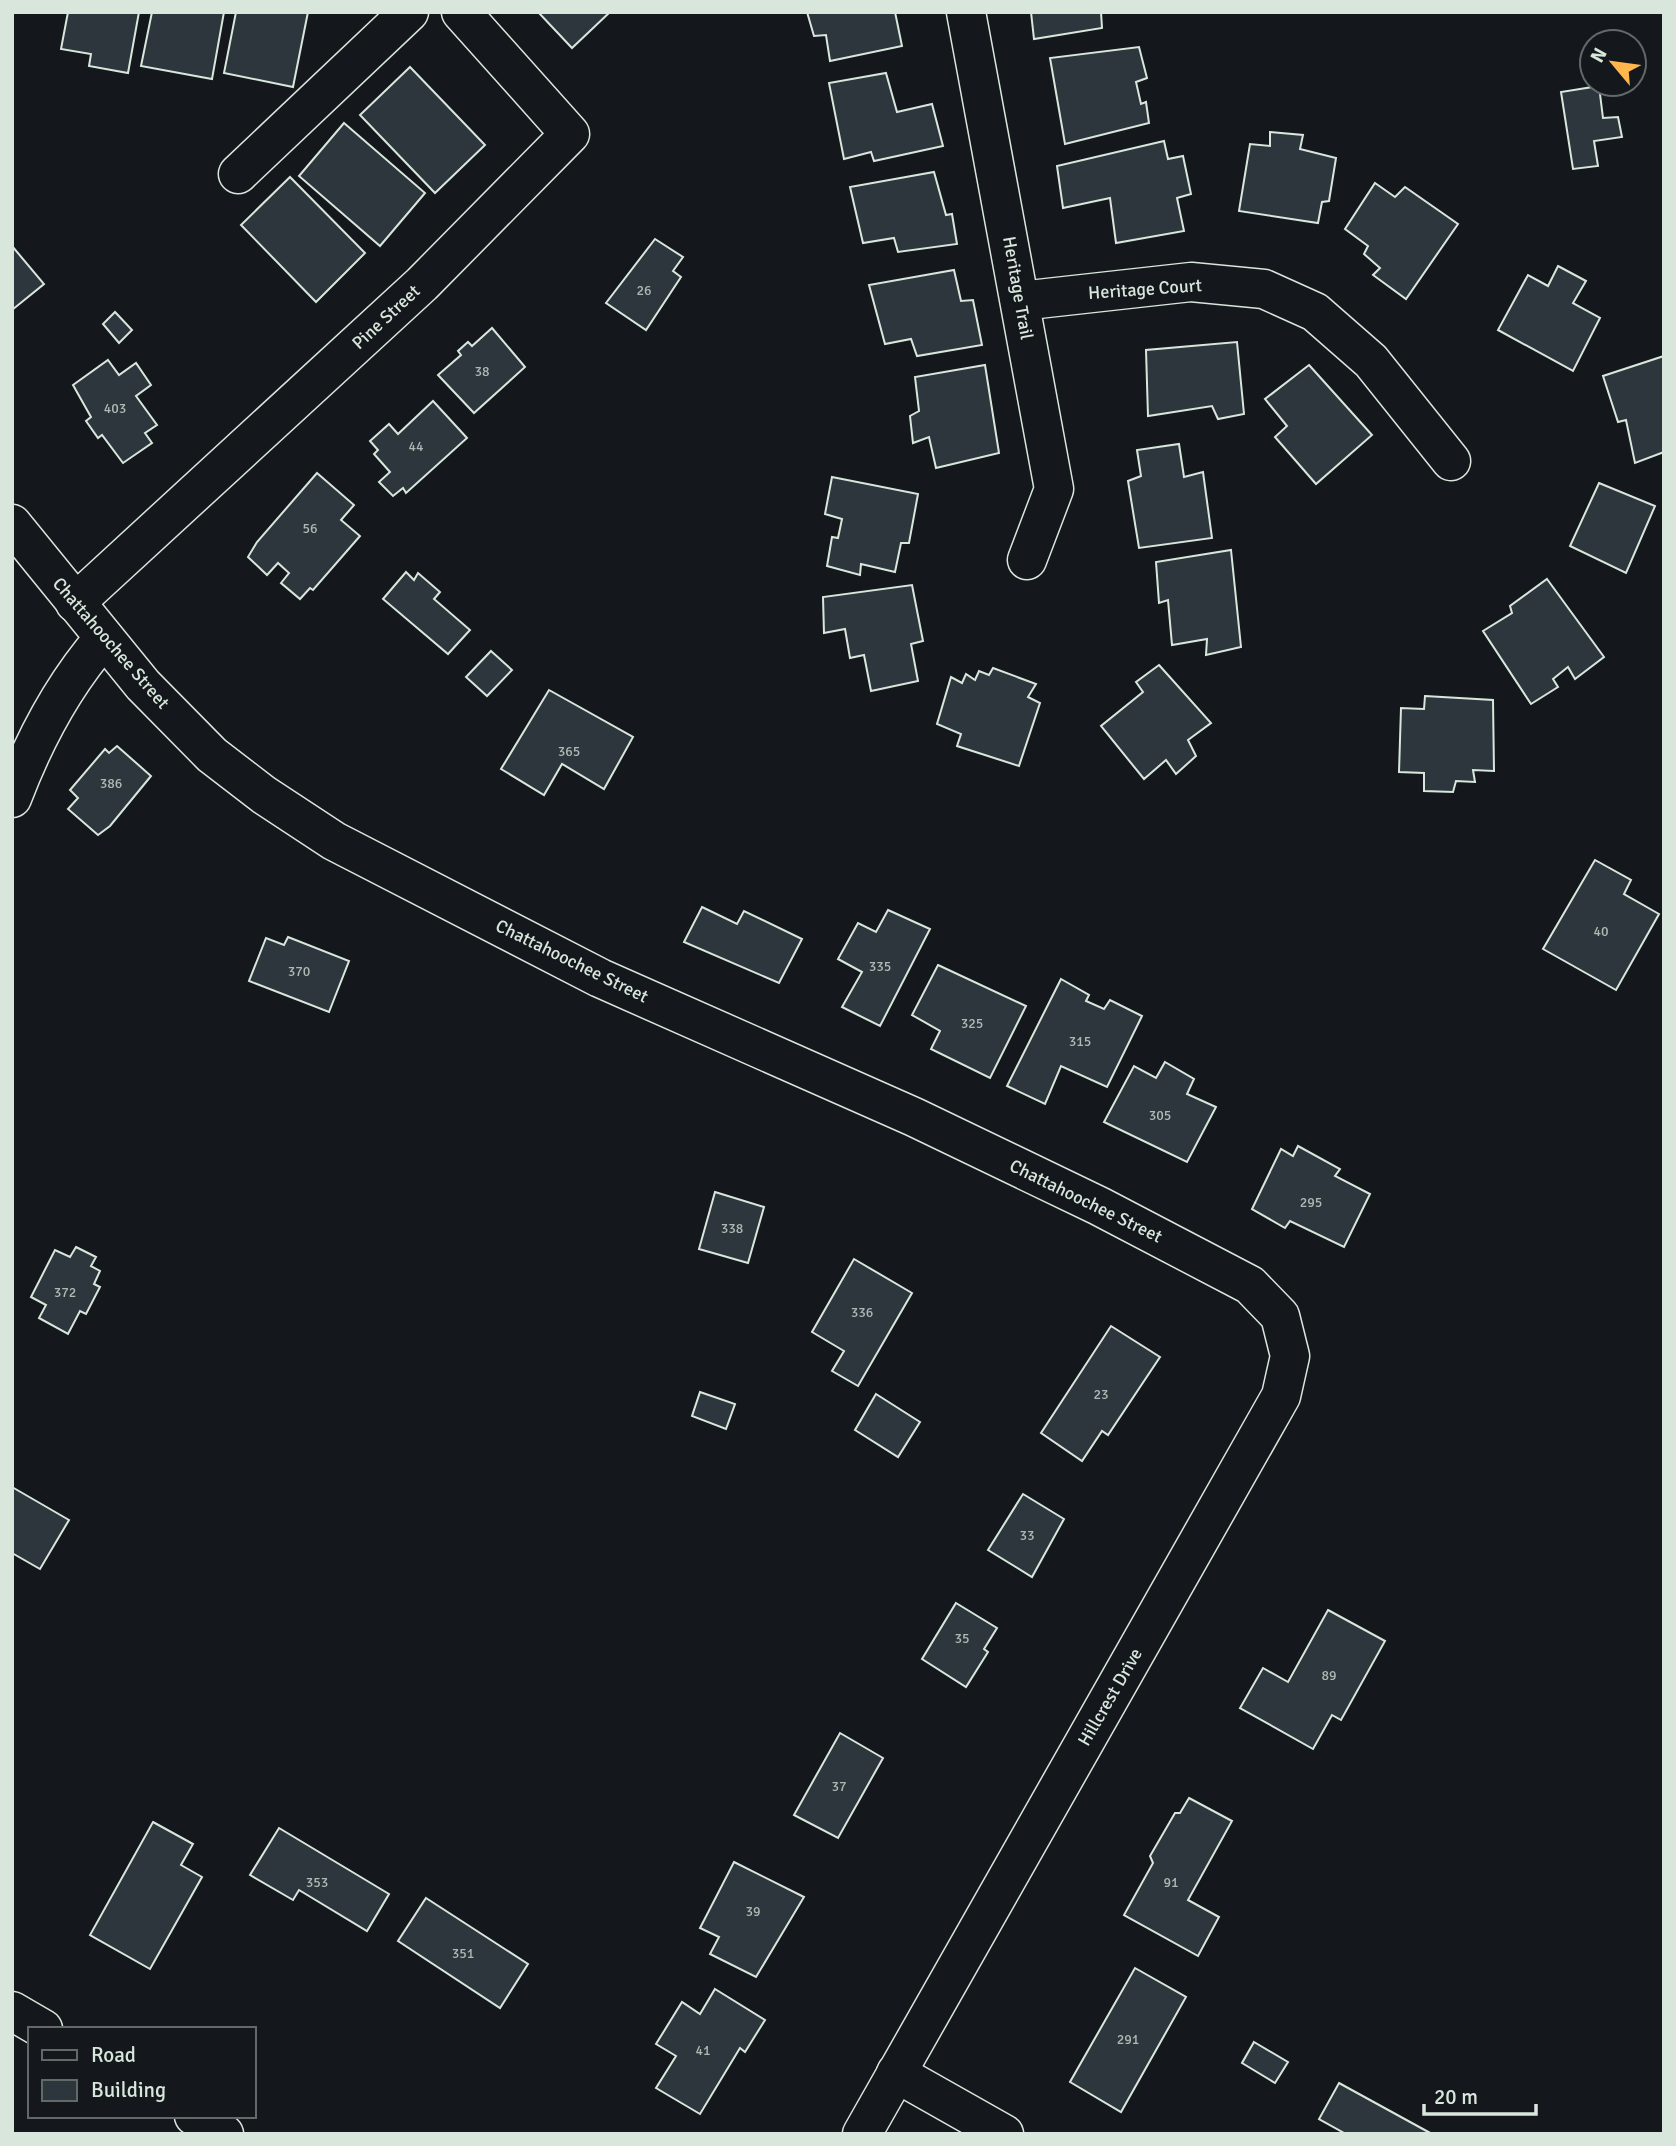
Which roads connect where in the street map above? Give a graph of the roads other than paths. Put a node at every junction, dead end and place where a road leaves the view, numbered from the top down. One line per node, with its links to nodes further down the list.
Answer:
1 (409, 12): 4 (street)
2 (461, 12): 9 (street, Pine Street)
3 (966, 12): 5 (street, Heritage Trail)
4 (238, 174)
5 (1020, 301): 6 (street, Heritage Court); 8 (street, Heritage Trail)
6 (1451, 461)
7 (12, 524): 9 (street, Chattahoochee Street)
8 (1027, 560)
9 (75, 603): 10 (street, Chattahoochee Street)
10 (104, 638): 11 (street); 12 (street, Chattahoochee Street)
11 (12, 798)
12 (1224, 1271): 15 (street, Hillcrest Drive)
13 (12, 2011): 14 (street)
14 (40, 2027)
15 (896, 2073): 18 (street, Hillcrest Drive); 19 (street)
16 (197, 2118): 17 (street)
17 (224, 2134)
18 (862, 2134)
19 (1004, 2134)

